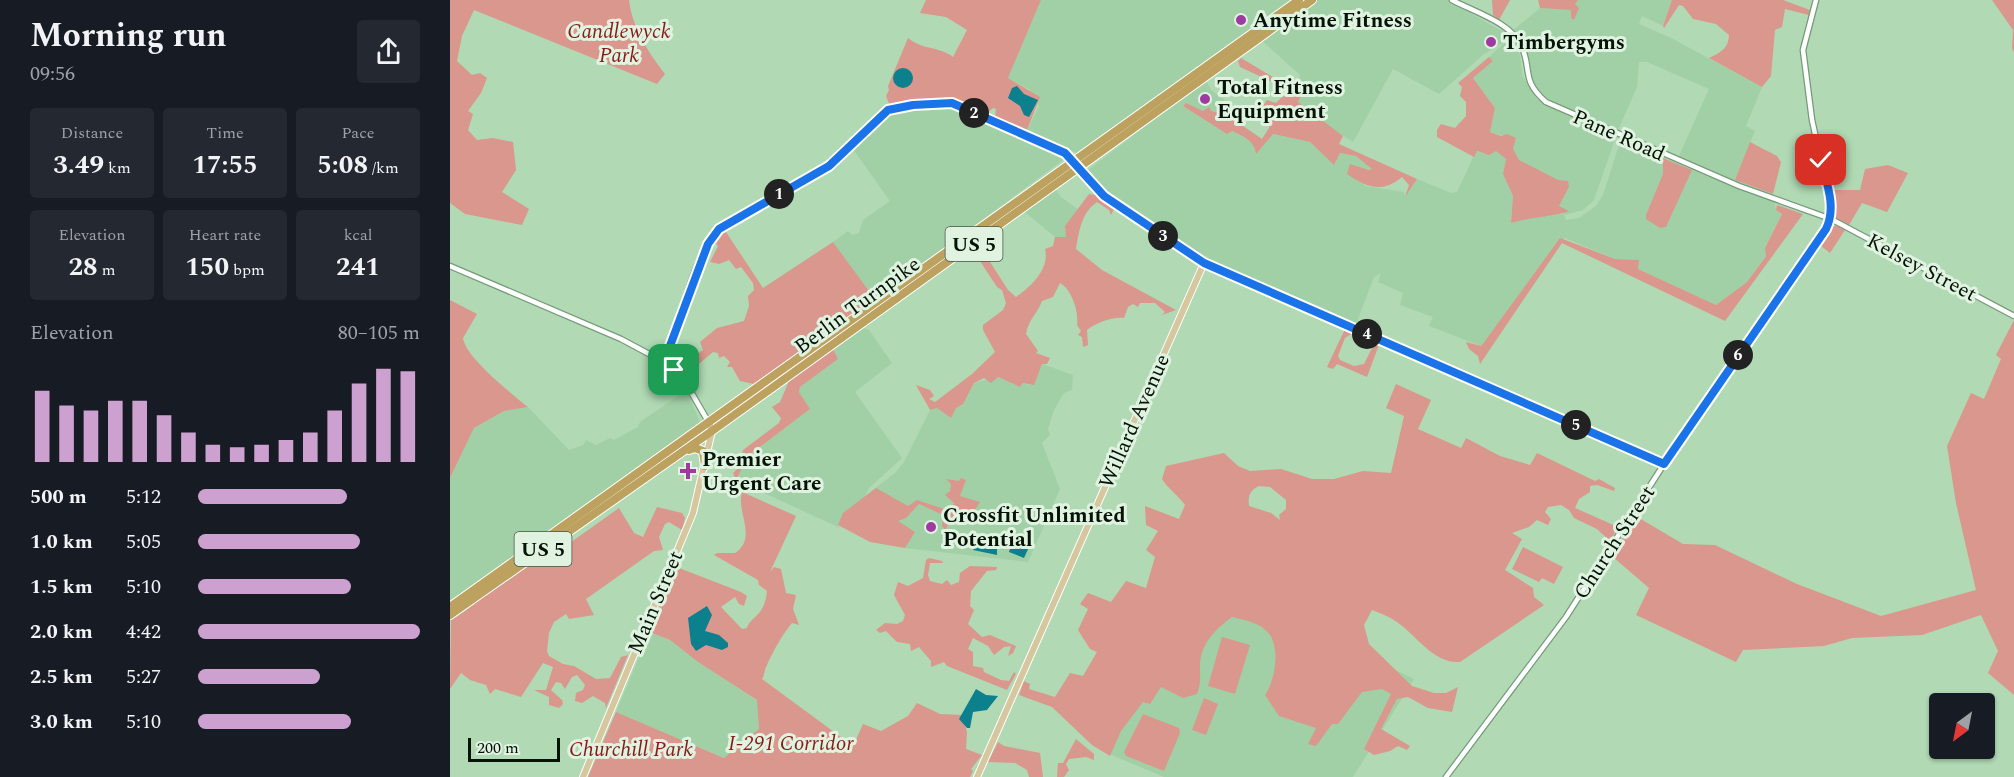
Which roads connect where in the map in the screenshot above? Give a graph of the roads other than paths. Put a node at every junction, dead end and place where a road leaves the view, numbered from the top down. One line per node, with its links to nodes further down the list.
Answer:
1 (1299, 0): 5 (highway, Berlin Turnpike / US 5)
2 (1312, 0): 5 (highway, Berlin Turnpike / US 5)
3 (1452, 0): 9 (street, Pane Road)
4 (1816, 0): 9 (street)
5 (1264, 30): 6 (highway, Berlin Turnpike / US 5)
6 (1170, 97): 7 (highway, Berlin Turnpike / US 5); 8 (highway, Berlin Turnpike / US 5)
7 (1073, 161): 8 (main road); 13 (street); 14 (highway, Berlin Turnpike / US 5)
8 (1080, 168): 10 (main road); 15 (highway, Berlin Turnpike / US 5)
9 (1831, 219): 12 (street, Kelsey Street); 17 (street, Church Street)
10 (1204, 263): 17 (street); 25 (main road, Willard Avenue)
11 (450, 267): 13 (street)
12 (2014, 316)
13 (664, 362): 14 (street)
14 (709, 423): 15 (main road); 19 (highway, Berlin Turnpike / US 5)
15 (712, 432): 16 (highway, Berlin Turnpike / US 5); 18 (main road, Main Street)
16 (682, 452): 18 (highway); 20 (highway, Berlin Turnpike / US 5)
17 (1664, 464): 26 (street, Church Street)
18 (705, 466): 24 (main road, Main Street)
19 (597, 502): 20 (highway); 21 (highway, Berlin Turnpike / US 5)
20 (608, 504): 21 (highway, Berlin Turnpike / US 5)
21 (476, 592): 22 (highway, Berlin Turnpike / US 5); 23 (highway, Berlin Turnpike / US 5)
22 (450, 607)
23 (450, 615)
24 (584, 777)
25 (977, 777)
26 (1446, 777)

